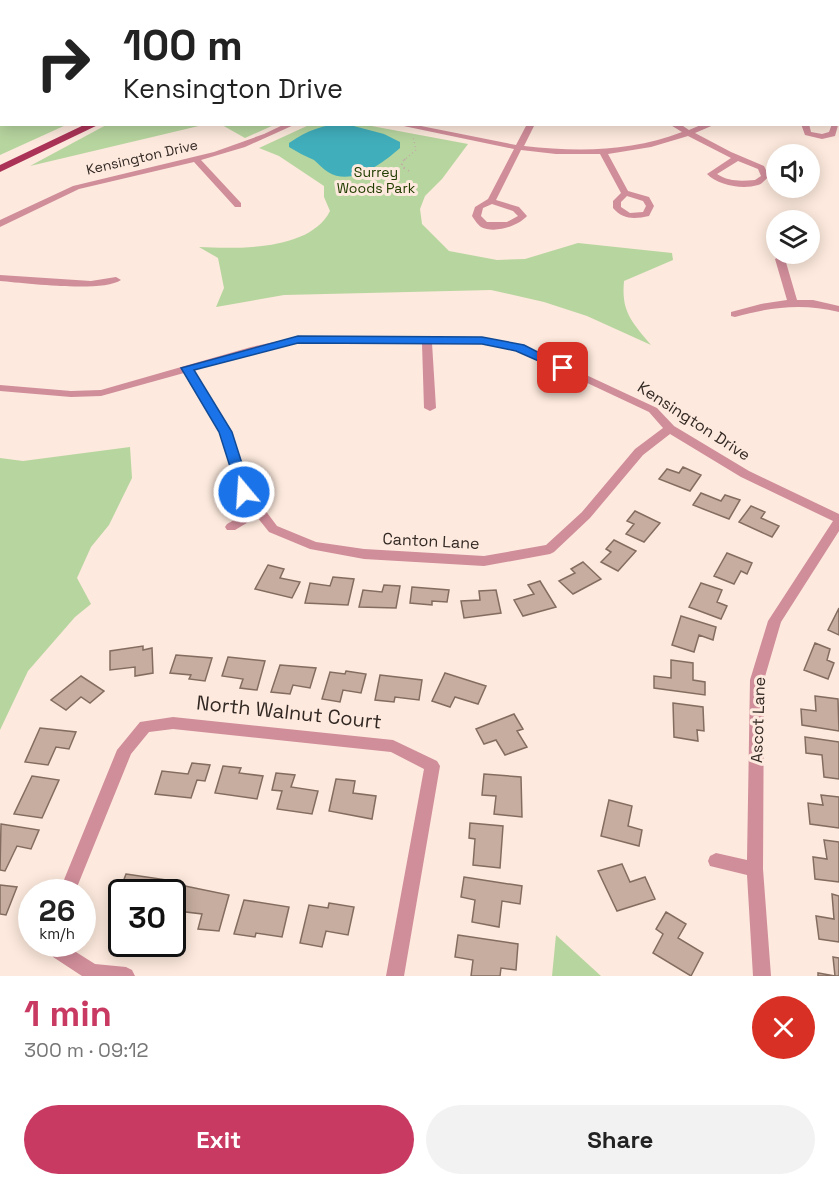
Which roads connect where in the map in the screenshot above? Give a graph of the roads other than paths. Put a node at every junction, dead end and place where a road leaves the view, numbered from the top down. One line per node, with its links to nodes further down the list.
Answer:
1 (71, 126): 14 (main road)
2 (91, 126): 16 (main road)
3 (288, 126): 15 (street, Kensington Drive)
4 (407, 126): 11 (street)
5 (530, 126): 11 (street)
6 (676, 126): 10 (street)
7 (706, 126): 10 (street)
8 (806, 126): 9 (street)
9 (835, 126)
10 (686, 133): 12 (street); 13 (street)
11 (520, 148): 12 (street); 18 (street)
12 (603, 152): 17 (street)
13 (737, 158): 13 (street)
14 (0, 159)
15 (198, 161): 19 (street); 20 (street, Kensington Drive)
16 (0, 169)
17 (624, 193)
18 (491, 201): 18 (street)
19 (238, 205)
20 (0, 224)
21 (781, 264): 24 (street)
22 (0, 278): 23 (street)
23 (116, 280)
24 (792, 301): 25 (street); 26 (street)
25 (839, 309)
26 (735, 314)
27 (427, 341): 28 (street, Kensington Drive); 30 (street); 31 (street, Kensington Drive)
28 (187, 368): 29 (street, Kensington Drive); 32 (street, Canton Lane)
29 (0, 388)
30 (430, 408)
31 (670, 429): 32 (street, Canton Lane); 33 (street, Kensington Drive)
32 (259, 511): 34 (street)
33 (839, 520): 36 (street, Ascot Lane)
34 (231, 527)
35 (716, 861): 36 (street)
36 (755, 869): 41 (street, Ascot Lane)
37 (73, 879): 40 (street, North Walnut Court)
38 (68, 957): 39 (street)
39 (126, 976)
40 (395, 976)
41 (762, 976)

